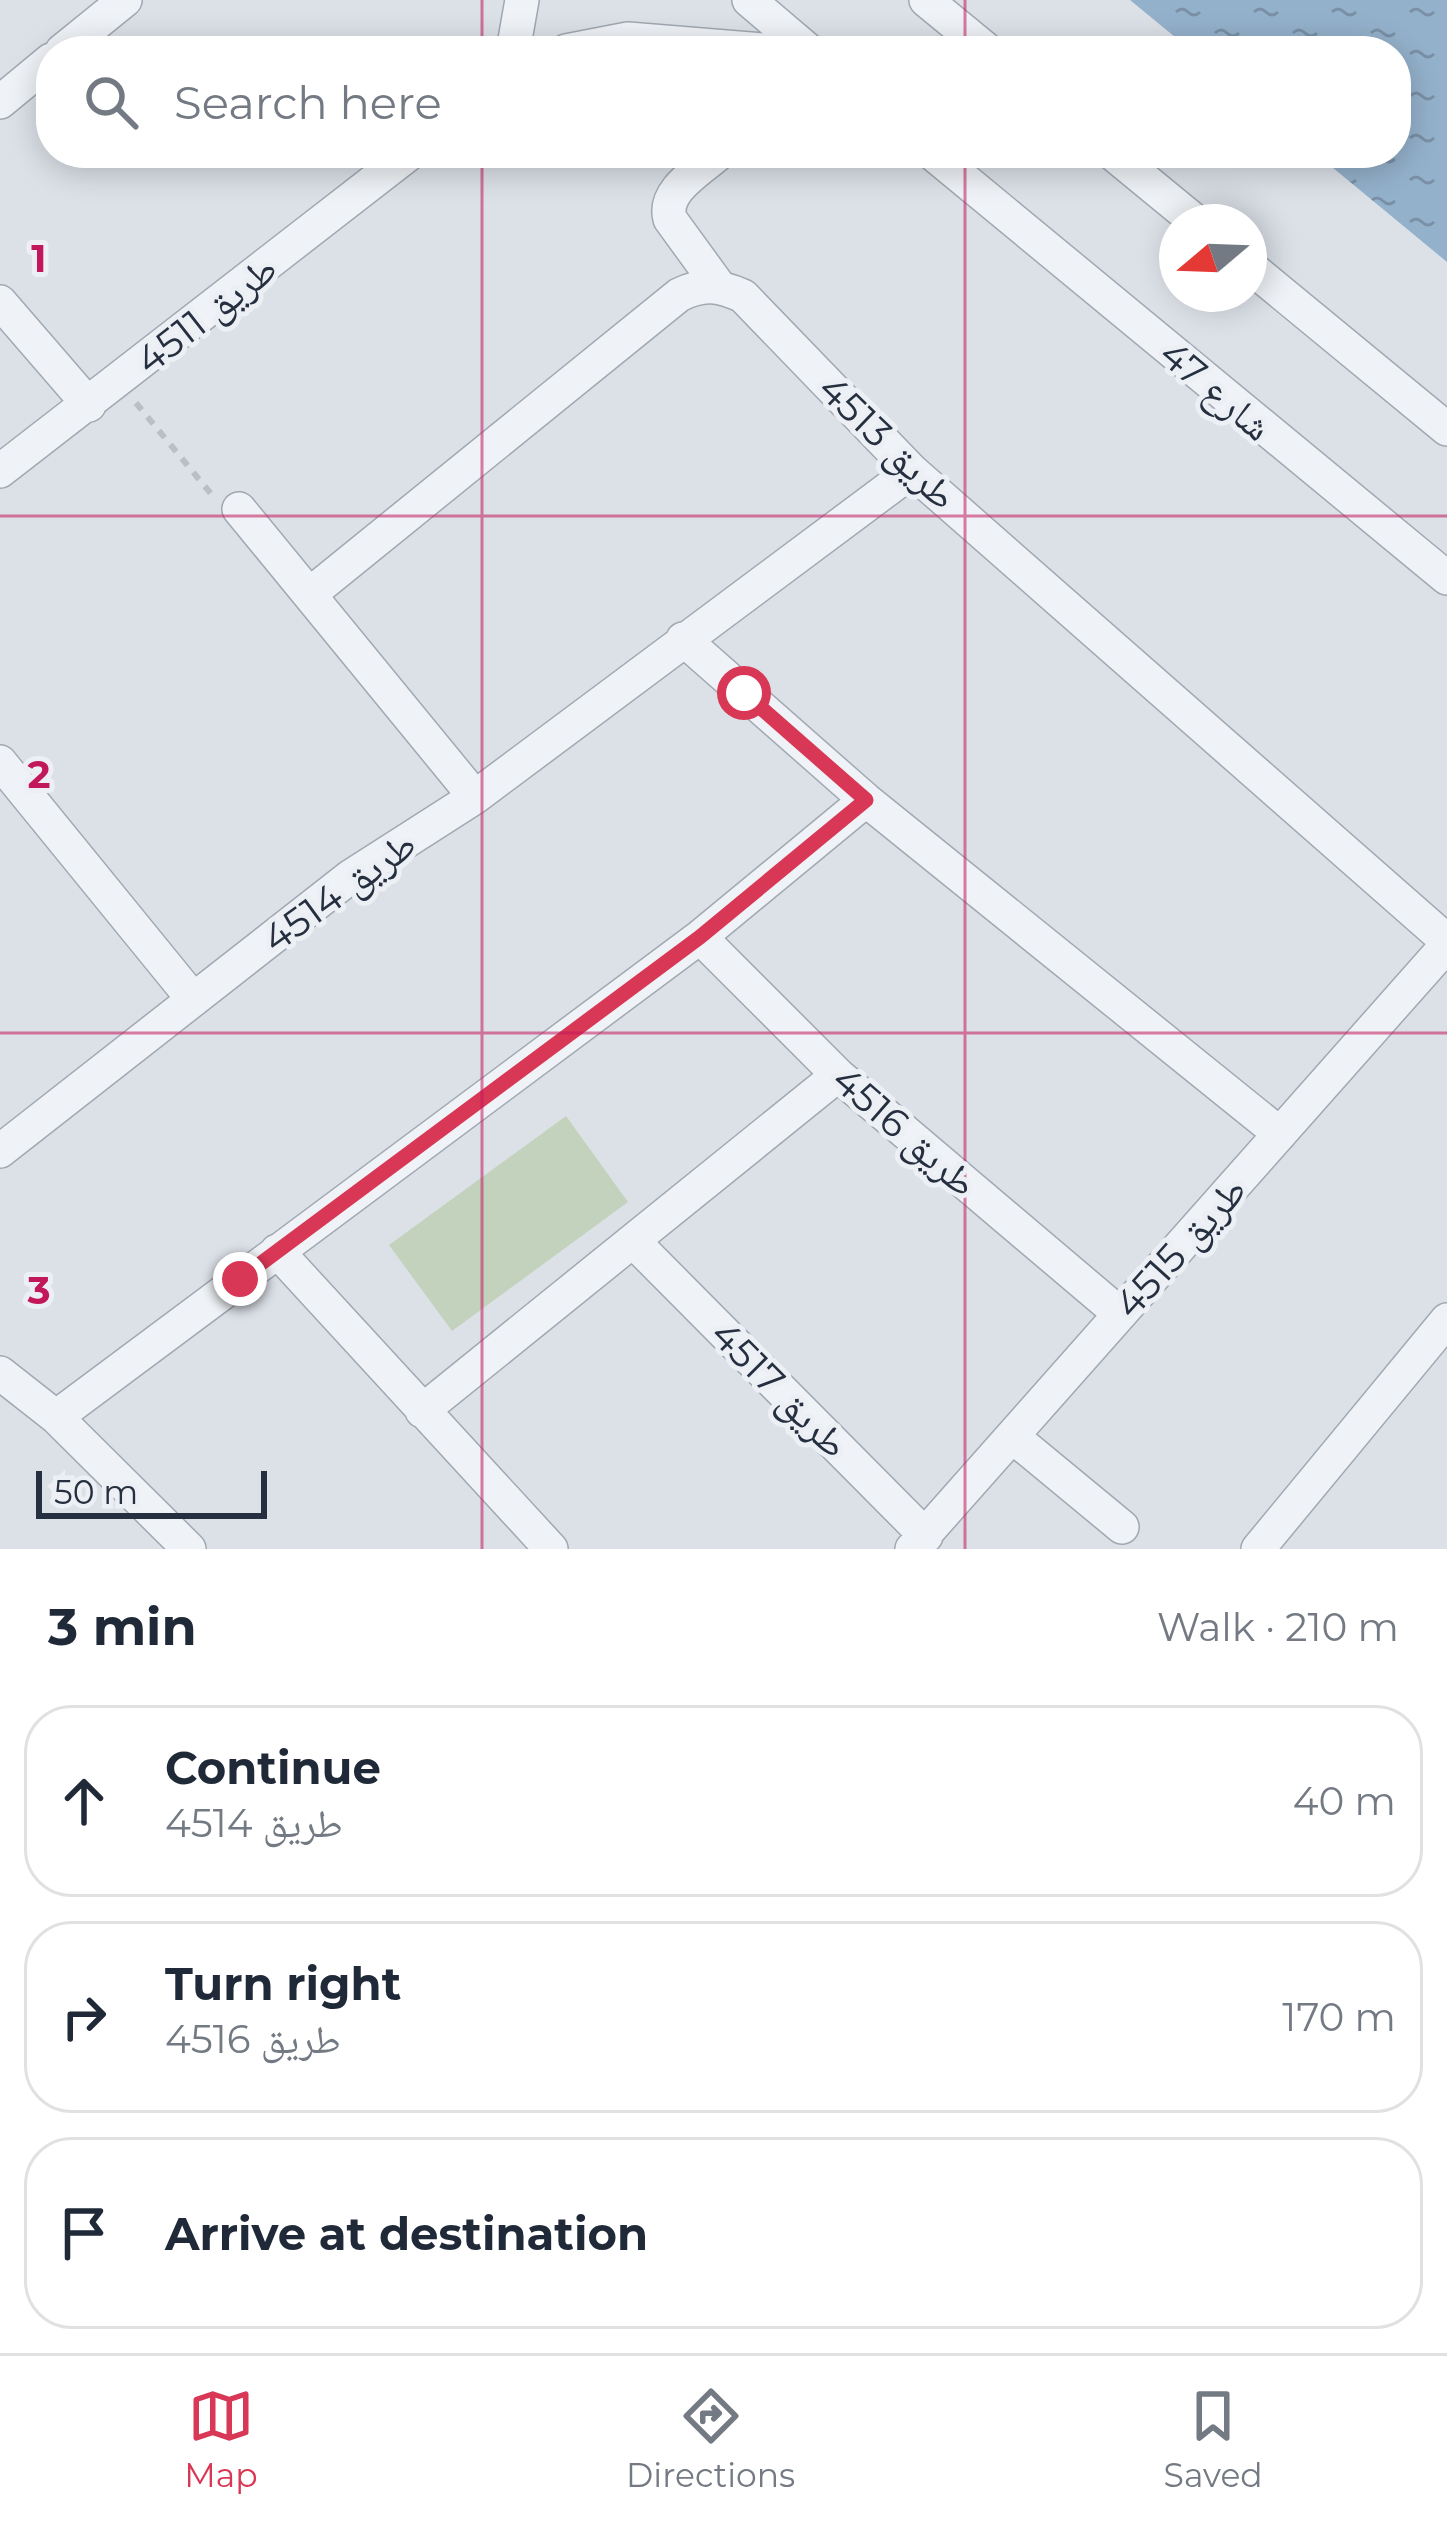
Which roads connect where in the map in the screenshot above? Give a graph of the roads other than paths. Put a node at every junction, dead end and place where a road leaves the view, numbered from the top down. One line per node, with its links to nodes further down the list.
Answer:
1 (125, 0): 5 (street)
2 (522, 0): 6 (street)
3 (749, 0): 7 (street)
4 (926, 0): 8 (street)
5 (81, 36)
6 (516, 36)
7 (791, 36)
8 (970, 36)
9 (36, 72): 10 (street)
10 (0, 102)
11 (391, 168): 19 (street, طريق 4511)
12 (702, 168): 17 (street, طريق 4513)
13 (950, 168): 24 (street, شارع 47)
14 (1130, 168): 15 (street)
15 (1174, 204)
16 (1267, 281): 20 (street)
17 (718, 285): 22 (street, طريق 4513); 25 (street)
18 (0, 302): 19 (street)
19 (88, 405): 21 (street, طريق 4511)
20 (1447, 429)
21 (0, 471)
22 (912, 471): 26 (street, طريق 4514); 31 (street, طريق 4513)
23 (239, 509): 25 (street)
24 (1447, 578)
25 (310, 594): 28 (street)
26 (683, 639): 28 (street, طريق 4514); 29 (street)
27 (7, 784): 32 (street)
28 (475, 797): 32 (street, طريق 4514)
29 (866, 800): 30 (street); 34 (street)
30 (700, 937): 33 (street, طريق 4516); 37 (street)
31 (1447, 943): 34 (street, طريق 4515)
32 (194, 999): 35 (street, طريق 4514)
33 (838, 1075): 36 (street); 38 (street, طريق 4516)
34 (1280, 1134): 38 (street, طريق 4515)
35 (0, 1150)
36 (634, 1242): 41 (street); 45 (street, طريق 4517)
37 (277, 1251): 41 (street); 42 (street)
38 (1120, 1314): 43 (street, طريق 4515)
39 (1447, 1320): 48 (street)
40 (0, 1373): 42 (street)
41 (422, 1411): 47 (street)
42 (56, 1417): 46 (street)
43 (1013, 1437): 44 (street); 45 (street, طريق 4515)
44 (1122, 1527)
45 (919, 1542)
46 (189, 1549)
47 (551, 1549)
48 (1258, 1549)

